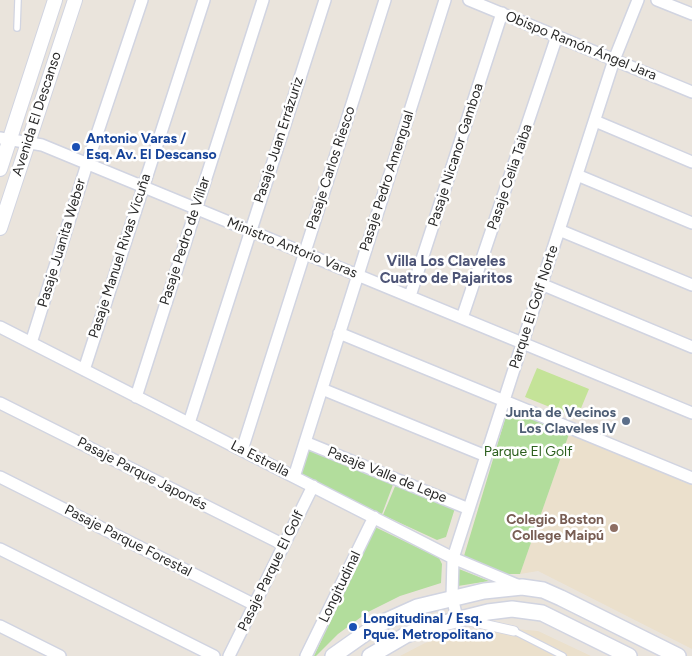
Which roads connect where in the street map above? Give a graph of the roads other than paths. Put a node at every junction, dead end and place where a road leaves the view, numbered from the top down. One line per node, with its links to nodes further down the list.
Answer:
1 (18, 0): 15 (lane)
2 (55, 0): 20 (street, Avenida El Descanso)
3 (74, 0): 21 (street, Avenida El Descanso)
4 (142, 0): 23 (street, Pasaje Juanita Weber)
5 (204, 0): 26 (street, Pasaje Manuel Rivas Vicuña)
6 (263, 0): 27 (street, Pasaje Pedro de Villar)
7 (324, 0): 30 (street, Pasaje Juan Errázuriz)
8 (385, 0): 32 (street, Pasaje Carlos Riesco)
9 (445, 0): 33 (street, Pasaje Pedro Amengual)
10 (469, 0): 13 (street, Obispo Ramón Ángel Jara)
11 (638, 0): 17 (street, Parque El Golf Norte)
12 (657, 0): 14 (street)
13 (502, 13): 16 (street, Obispo Ramón Ángel Jara); 36 (street, Pasaje Nicanor Gamboa)
14 (692, 14)
15 (17, 28)
16 (557, 36): 17 (street, Obispo Ramón Ángel Jara); 37 (street, Pasaje Celia Taiba)
17 (614, 60): 18 (street, Obispo Ramón Ángel Jara); 19 (street, Parque El Golf Norte)
18 (692, 92)
19 (595, 121): 22 (street); 25 (street, Parque El Golf Norte)
20 (5, 139): 21 (street, Ministro Antorio Varas); 24 (street, Avenida El Descanso)
21 (28, 142): 23 (street, Ministro Antorio Varas); 29 (street, Avenida El Descanso)
22 (692, 162)
23 (87, 164): 26 (street, Ministro Antorio Varas); 40 (street, Pasaje Juanita Weber)
24 (0, 169)
25 (577, 175): 28 (street); 31 (street, Parque El Golf Norte)
26 (142, 186): 27 (street, Ministro Antorio Varas); 43 (street, Pasaje Manuel Rivas Vicuña)
27 (195, 208): 30 (street, Ministro Antorio Varas); 45 (street, Pasaje Pedro de Villar)
28 (692, 223)
29 (0, 228)
30 (250, 230): 32 (street, Ministro Antorio Varas); 49 (street, Pasaje Juan Errázuriz)
31 (559, 230): 34 (street, Parque El Golf Norte); 35 (street)
32 (304, 253): 33 (street, Ministro Antorio Varas); 51 (street, Pasaje Carlos Riesco)
33 (357, 274): 36 (street, Ministro Antorio Varas); 39 (street, Pasaje Pedro Amengual)
34 (541, 284): 41 (street, Parque El Golf Norte); 42 (street)
35 (692, 285)
36 (410, 296): 37 (street, Ministro Antorio Varas)
37 (462, 318): 41 (street, Ministro Antorio Varas)
38 (0, 327): 40 (street, La Estrella)
39 (339, 333): 44 (street, Pasaje Pedro Amengual); 46 (street)
40 (31, 343): 43 (street, La Estrella)
41 (522, 343): 46 (street, Parque El Golf Norte); 48 (street, Ministro Antorio Varas)
42 (692, 347)
43 (84, 370): 45 (street, La Estrella)
44 (322, 389): 50 (street, Pasaje Pedro Amengual); 52 (street)
45 (136, 397): 49 (street, La Estrella)
46 (504, 401): 52 (street, Parque El Golf Norte); 55 (street)
47 (0, 403): 59 (street, Pasaje Parque Japonés)
48 (692, 413)
49 (189, 424): 51 (street, La Estrella)
50 (305, 442): 54 (street, Pasaje Pedro Amengual); 57 (street, Pasaje Valle de Lepe)
51 (242, 450): 54 (street, La Estrella)
52 (486, 456): 57 (street, Parque El Golf Norte)
53 (0, 477): 64 (street, Pasaje Parque Forestal)
54 (294, 477): 56 (street, La Estrella)
55 (692, 478)
56 (313, 486): 58 (street, La Estrella); 59 (street, Pasaje Parque El Golf)
57 (469, 509): 61 (street, Parque El Golf Norte)
58 (374, 517): 61 (street, La Estrella); 71 (street, Longitudinal)
59 (284, 545): 64 (street, Pasaje Parque El Golf)
60 (0, 549): 69 (street)
61 (453, 558): 62 (street, La Estrella); 63 (street, Parque El Golf Norte)
62 (522, 587): 63 (main road); 76 (main road)
63 (452, 597): 65 (street, Parque El Golf Norte); 72 (main road)
64 (255, 605): 70 (street, Pasaje Parque El Golf)
65 (457, 618): 67 (street); 73 (main road); 75 (main road)
66 (0, 626): 68 (street)
67 (514, 631): 74 (lane)
68 (60, 656)
69 (214, 656)
70 (229, 656)
71 (306, 656)
72 (333, 656)
73 (370, 656)
74 (563, 656)
75 (629, 656)
76 (678, 656)

